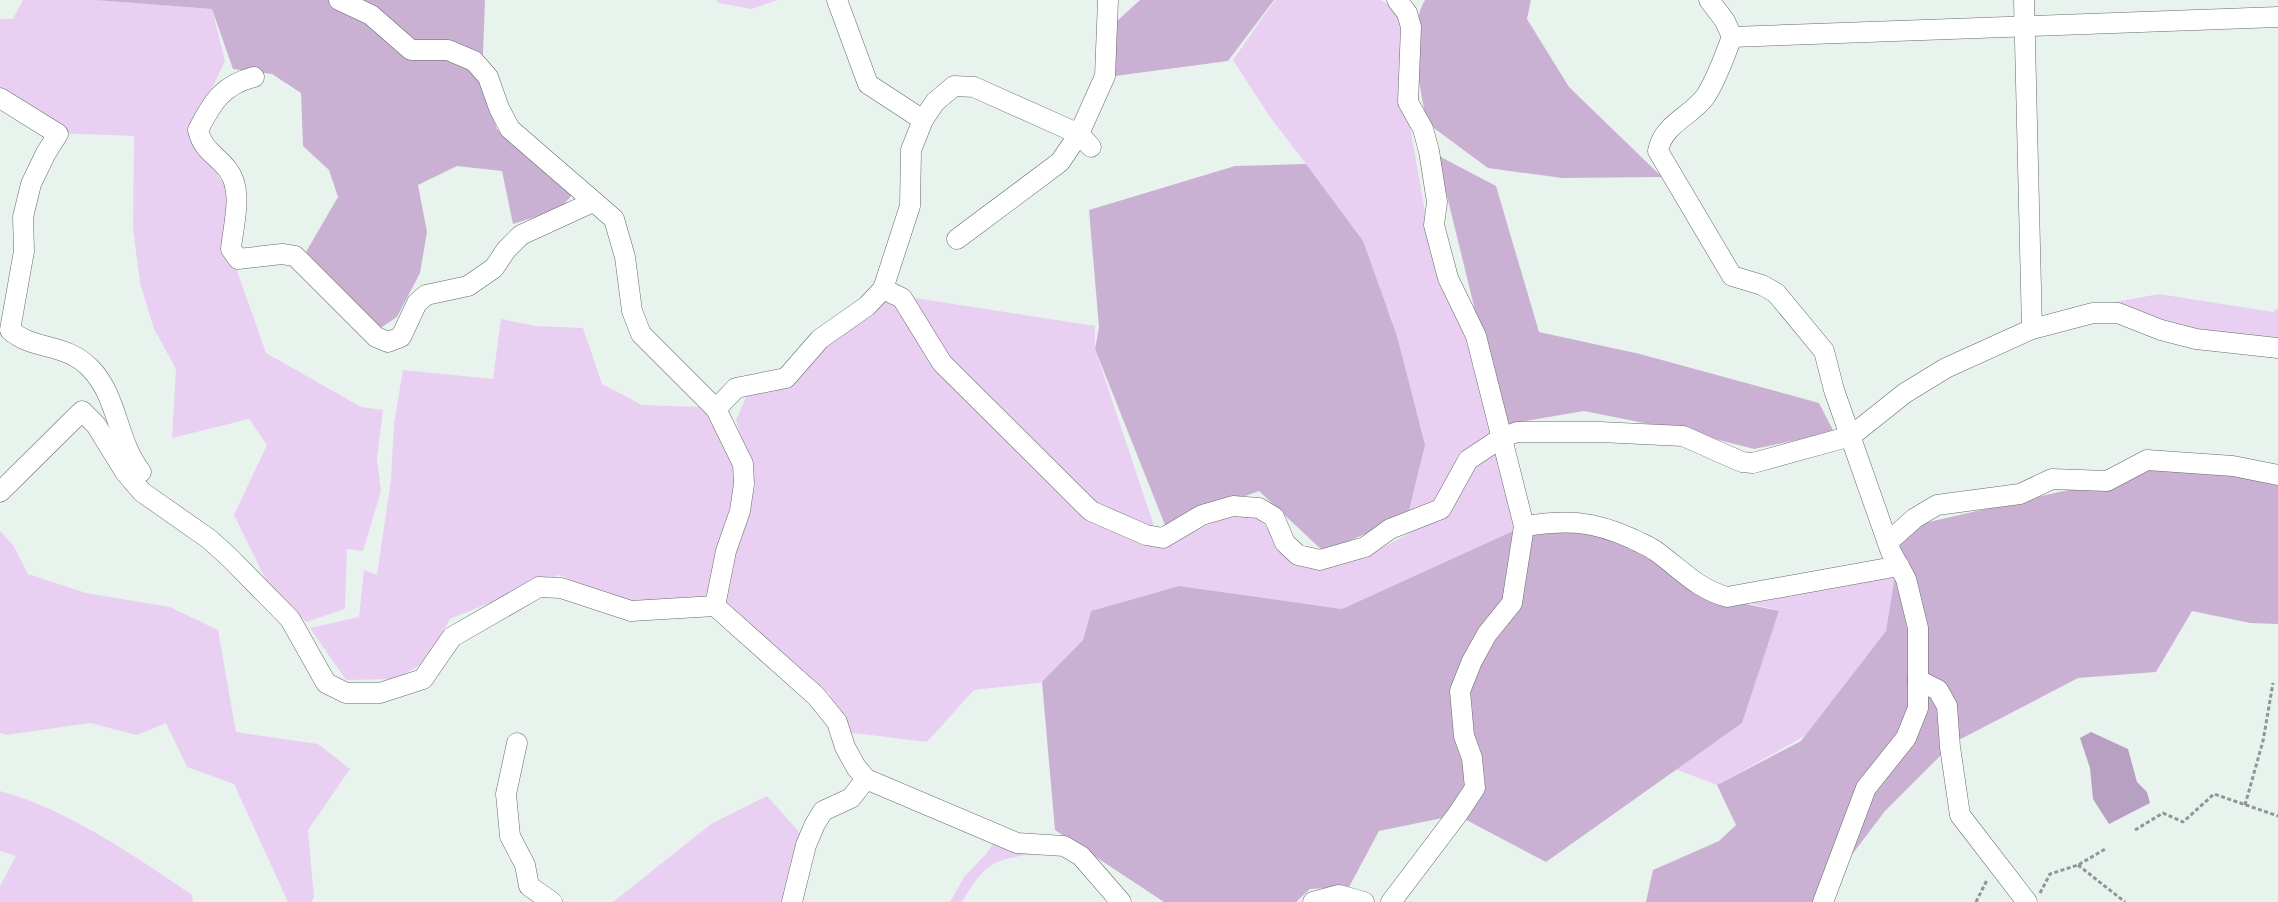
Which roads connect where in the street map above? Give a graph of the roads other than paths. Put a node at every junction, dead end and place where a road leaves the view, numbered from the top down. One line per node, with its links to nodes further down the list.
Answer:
1 (339, 0): 14 (street)
2 (837, 0): 12 (street)
3 (1108, 0): 13 (street)
4 (1398, 0): 21 (street)
5 (1709, 0): 9 (street)
6 (2024, 0): 8 (street)
7 (2278, 17): 8 (street)
8 (2025, 26): 9 (street); 17 (street)
9 (1732, 37): 20 (street)
10 (254, 77): 14 (street)
11 (0, 98): 24 (street)
12 (923, 120): 13 (street); 16 (street)
13 (1085, 140): 15 (street)
14 (593, 202): 19 (street)
15 (957, 239)
16 (883, 289): 19 (street); 21 (street)
17 (2032, 329): 18 (street); 20 (street)
18 (2278, 348)
19 (716, 409): 28 (street)
20 (1851, 436): 21 (street); 26 (street)
21 (1501, 438): 25 (street)
22 (2278, 475): 26 (street)
23 (0, 492): 24 (street)
24 (156, 503): 28 (street)
25 (1524, 526): 27 (street); 38 (street)
26 (1888, 542): 27 (street)
27 (1899, 566): 29 (street)
28 (715, 606): 31 (street)
29 (1918, 680): 32 (street); 39 (street)
30 (517, 743): 33 (street)
31 (866, 779): 34 (street); 35 (street)
32 (2033, 899)
33 (552, 902)
34 (792, 902)
35 (1121, 902)
36 (1313, 902): 37 (street)
37 (1364, 902)
38 (1391, 902)
39 (1823, 902)

